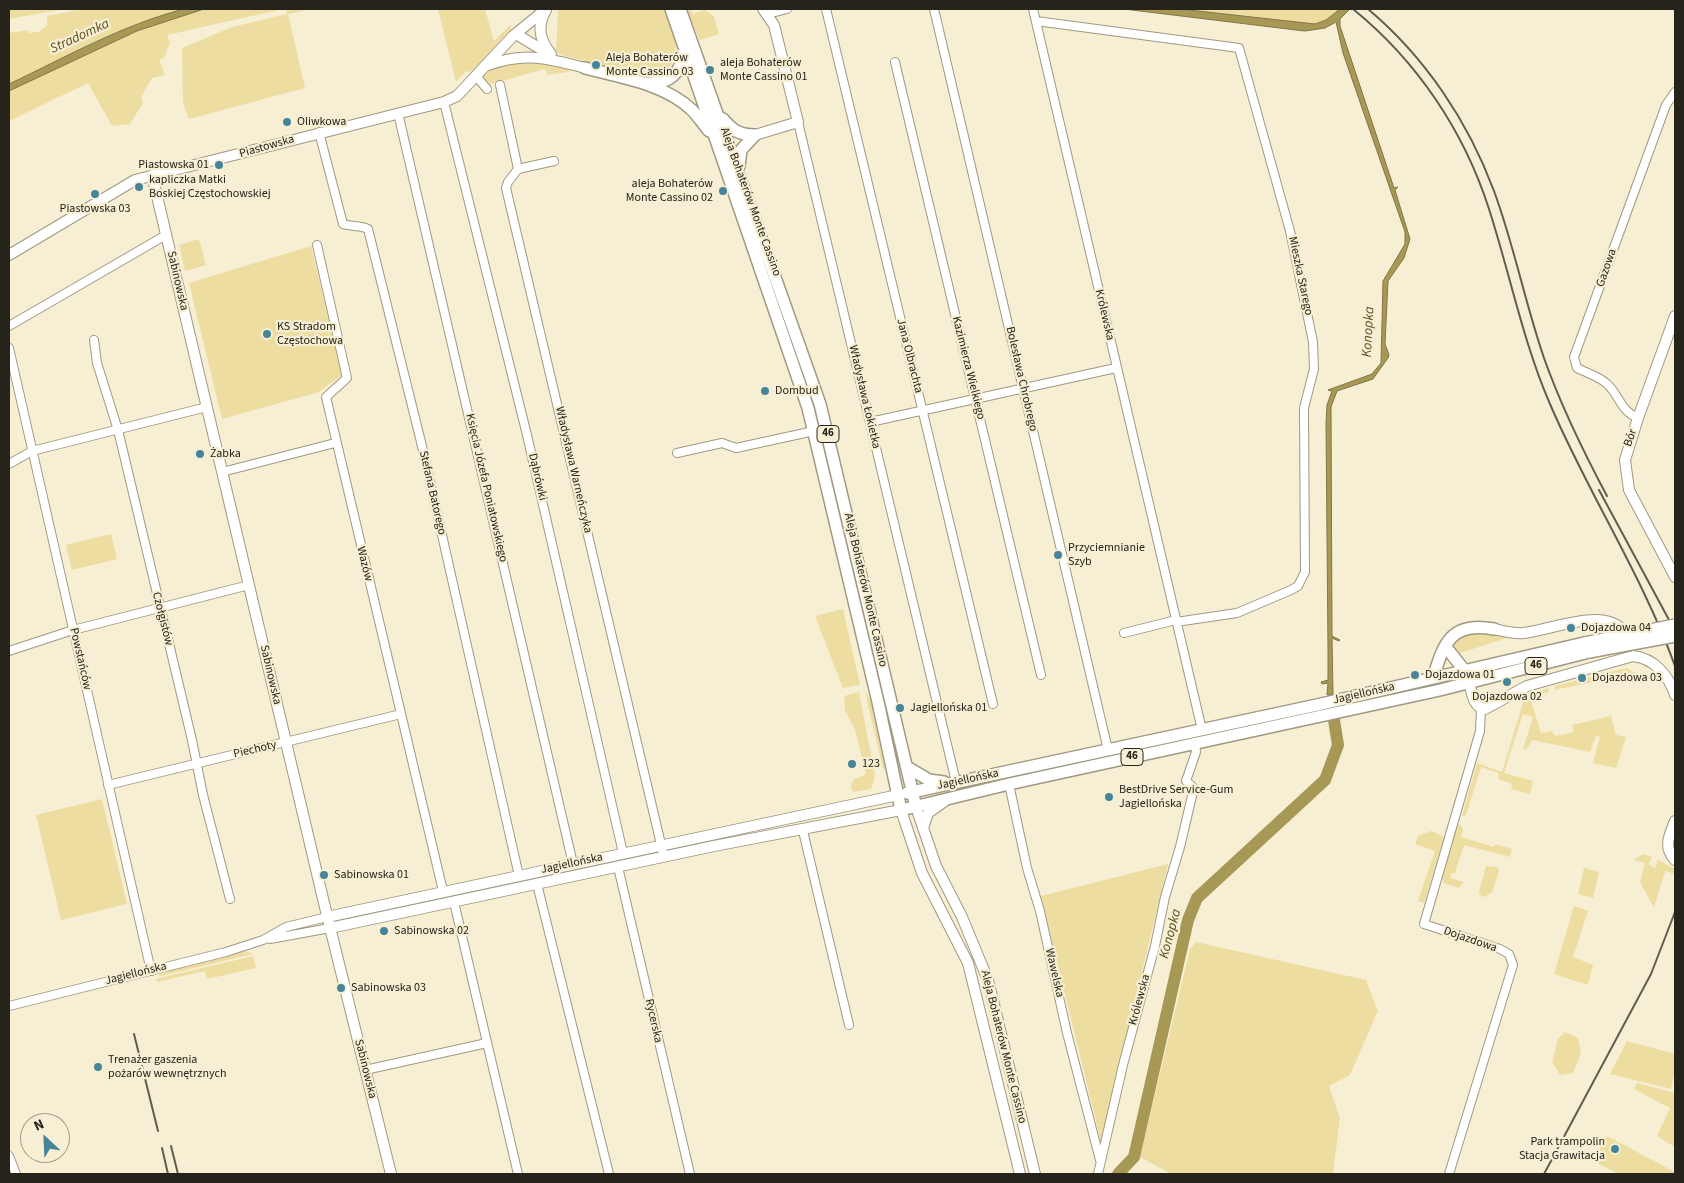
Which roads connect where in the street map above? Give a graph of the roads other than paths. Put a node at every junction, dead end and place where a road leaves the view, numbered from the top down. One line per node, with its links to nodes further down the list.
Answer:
1 (546, 9): 10 (street, Piastowska); 13 (street)
2 (671, 9): 11 (main road, Aleja Bohaterów Monte Cassino / 46)
3 (680, 9): 23 (main road, Aleja Bohaterów Monte Cassino / 46)
4 (787, 9): 8 (street)
5 (826, 9): 44 (street, Jana Olbrachta)
6 (934, 9): 41 (street, Bolesława Chrobrego)
7 (1033, 9): 9 (street, Królewska)
8 (766, 11): 25 (street, Władysława Łokietka)
9 (1036, 21): 40 (street, Królewska); 59 (street, Mieszka Starego)
10 (514, 35): 12 (street); 13 (street); 15 (street, Piastowska)
11 (685, 50): 18 (main road); 28 (main road, Aleja Bohaterów Monte Cassino / 46)
12 (526, 56): 13 (street); 15 (street)
13 (554, 57): 16 (street)
14 (895, 62): 42 (street, Kazimierza Wielkiego)
15 (485, 66): 17 (street, Piastowska)
16 (585, 68): 18 (main road)
17 (476, 76): 20 (street); 22 (street, Piastowska)
18 (641, 82): 28 (main road)
19 (500, 85): 30 (street)
20 (487, 88)
21 (1675, 92): 45 (street, Gazowa)
22 (444, 102): 24 (street, Piastowska); 98 (street, Dąbrówki)
23 (716, 110): 27 (main road); 31 (main road, Aleja Bohaterów Monte Cassino / 46)
24 (398, 113): 26 (street, Piastowska); 101 (street, Księcia Józefa Poniatowskiego)
25 (798, 122): 27 (street); 46 (street, Władysława Łokietka)
26 (320, 132): 32 (street, Piastowska); 103 (street, Stefana Batorego)
27 (756, 135): 31 (main road)
28 (713, 136): 48 (main road, Aleja Bohaterów Monte Cassino / 46)
29 (554, 161): 30 (street)
30 (518, 169): 97 (street, Władysława Warneńczyka)
31 (739, 172): 83 (main road, Aleja Bohaterów Monte Cassino / 46)
32 (152, 175): 33 (street, Sabinowska); 35 (street, Piastowska)
33 (166, 236): 37 (street); 43 (street, Sabinowska)
34 (317, 245): 49 (street, Wazów)
35 (9, 255)
36 (1675, 316): 45 (street, Bór)
37 (9, 326)
38 (94, 340): 47 (street, Czołgistów)
39 (9, 348): 50 (street, Powstańców)
40 (1116, 368): 41 (street); 59 (street, Królewska)
41 (1022, 388): 42 (street); 81 (street, Bolesława Chrobrego)
42 (975, 398): 44 (street); 70 (street, Kazimierza Wielkiego)
43 (207, 407): 47 (street); 53 (street, Sabinowska)
44 (922, 410): 46 (street); 74 (street, Jana Olbrachta)
45 (1638, 418): 54 (street, Bór)
46 (870, 422): 84 (street, Władysława Łokietka)
47 (118, 430): 50 (street); 58 (street, Czołgistów)
48 (814, 431): 51 (street); 88 (main road, Aleja Bohaterów Monte Cassino / 46)
49 (335, 442): 53 (street); 77 (street, Wazów)
50 (32, 451): 52 (street); 61 (street, Powstańców)
51 (677, 453)
52 (9, 464)
53 (222, 472): 57 (street, Sabinowska)
54 (1666, 558): 55 (street, Bór); 56 (street, Bór)
55 (1675, 564)
56 (1675, 578)
57 (248, 585): 58 (street); 80 (street, Sabinowska)
58 (159, 607): 61 (street); 82 (street, Czołgistów)
59 (1176, 621): 63 (street); 78 (street, Królewska)
60 (1675, 625): 66 (main road, Jagiellońska / 46, bridge)
61 (73, 630): 67 (street); 86 (street, Powstańców)
62 (1494, 630): 65 (main road); 68 (street)
63 (1124, 633)
64 (1675, 636): 66 (main road, Jagiellońska / 46, bridge)
65 (1445, 646): 69 (main road); 71 (main road)
66 (1586, 647): 69 (main road, Jagiellońska / 46); 72 (main road, Jagiellońska / 46)
67 (9, 651)
68 (1633, 656): 73 (street); 75 (street)
69 (1465, 671): 71 (main road, Jagiellońska / 46)
70 (1041, 675)
71 (1433, 678): 76 (main road, Jagiellońska / 46)
72 (1469, 682): 75 (street); 76 (main road, Jagiellońska / 46)
73 (1675, 695)
74 (993, 704)
75 (1481, 708): 126 (street, Dojazdowa)
76 (1318, 710): 78 (main road, Jagiellońska / 46); 79 (main road, Jagiellońska / 46)
77 (401, 714): 80 (street, Piechoty); 105 (street, Wazów)
78 (1202, 730): 81 (main road, Jagiellońska / 46)
79 (1195, 742): 85 (main road, Jagiellońska / 46); 117 (street, Królewska)
80 (286, 743): 82 (street, Piechoty); 108 (street, Sabinowska)
81 (1108, 750): 84 (main road, Jagiellońska / 46)
82 (197, 764): 86 (street, Piechoty); 106 (street, Czołgistów)
83 (907, 767): 84 (main road); 87 (main road, Aleja Bohaterów Monte Cassino / 46)
84 (956, 782): 87 (main road, Jagiellońska / 46)
85 (1009, 784): 89 (main road, Jagiellońska / 46); 117 (street, Wawelska)
86 (108, 785): 111 (street, Powstańców)
87 (912, 792): 88 (main road, Jagiellońska); 90 (main road, Aleja Bohaterów Monte Cassino)
88 (898, 795): 91 (main road, Aleja Bohaterów Monte Cassino / 46); 97 (street, Jagiellońska)
89 (945, 800): 90 (main road, Jagiellońska / 46); 94 (street)
90 (916, 807): 91 (main road, Jagiellońska / 46); 94 (street, Aleja Bohaterów Monte Cassino)
91 (901, 810): 92 (street, Jagiellońska); 96 (street, Aleja Bohaterów Monte Cassino)
92 (878, 815): 95 (street, Jagiellońska); 96 (street)
93 (1675, 821): 100 (street)
94 (923, 828): 124 (street, Aleja Bohaterów Monte Cassino)
95 (802, 831): 99 (street, Jagiellońska); 113 (street)
96 (907, 832): 123 (street, Aleja Bohaterów Monte Cassino)
97 (662, 846): 98 (street, Jagiellońska); 99 (street, Władysława Warneńczyka)
98 (623, 853): 101 (street, Jagiellońska)
99 (664, 857): 102 (street, Jagiellońska)
100 (1675, 860)
101 (573, 864): 103 (street, Jagiellońska)
102 (618, 867): 104 (street, Jagiellońska); 122 (street, Rycerska)
103 (519, 876): 105 (street, Jagiellońska)
104 (537, 884): 107 (street, Jagiellońska); 121 (street)
105 (443, 891): 108 (street, Jagiellońska)
106 (230, 899)
107 (454, 902): 109 (street, Jagiellońska); 114 (street)
108 (327, 917): 109 (street, Sabinowska); 110 (street, Jagiellońska)
109 (330, 928): 110 (street, Jagiellońska); 115 (street, Sabinowska)
110 (263, 940): 111 (street, Jagiellońska)
111 (151, 971): 112 (street, Jagiellońska)
112 (9, 1006)
113 (849, 1025)
114 (487, 1044): 115 (street); 120 (street)
115 (365, 1070): 119 (street, Sabinowska)
116 (9, 1156): 118 (street)
117 (1101, 1162): 125 (street, Królewska)
118 (16, 1174)
119 (391, 1174)
120 (518, 1174)
121 (609, 1174)
122 (690, 1174)
123 (1020, 1174)
124 (1035, 1174)
125 (1098, 1174)
126 (1450, 1174)

